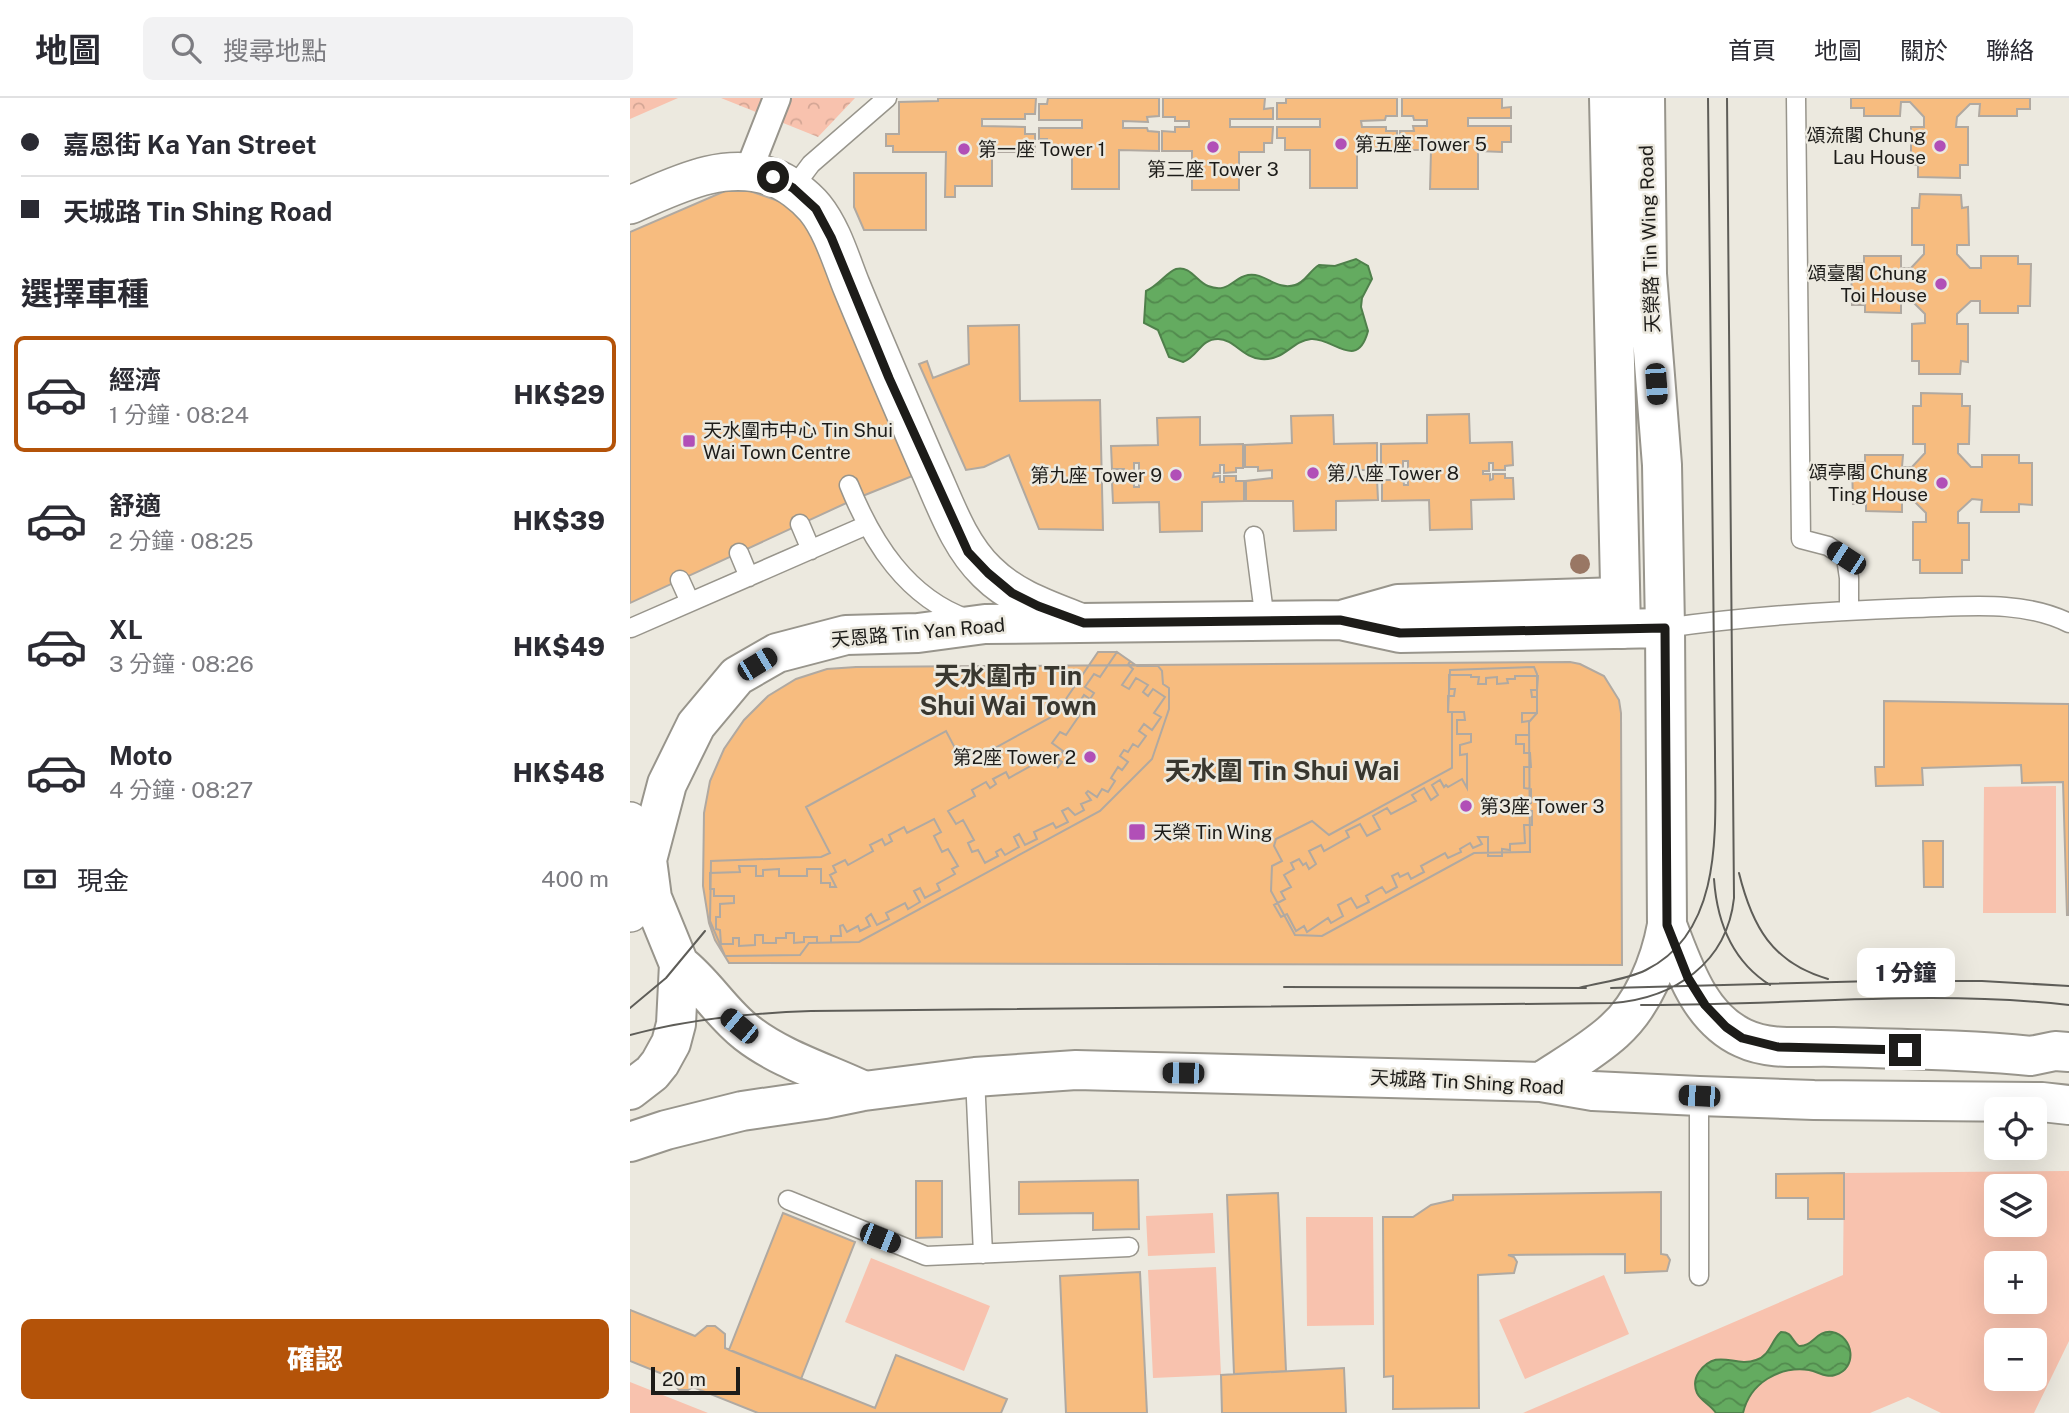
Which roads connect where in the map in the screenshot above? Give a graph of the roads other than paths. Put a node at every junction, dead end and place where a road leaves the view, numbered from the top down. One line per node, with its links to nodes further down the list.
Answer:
1 (776, 98): 6 (street)
2 (887, 98): 7 (lane)
3 (1609, 98): 19 (main road, 天榮路 Tin Wing Road)
4 (1645, 98): 25 (main road, 天榮路 Tin Wing Road)
5 (1797, 98): 18 (lane)
6 (748, 172): 7 (street); 8 (street)
7 (793, 188): 21 (street)
8 (630, 205)
9 (849, 485): 11 (lane)
10 (800, 524): 13 (lane)
11 (867, 525): 13 (lane); 23 (lane)
12 (1254, 537): 20 (lane)
13 (811, 550): 15 (lane)
14 (738, 553): 15 (lane)
15 (749, 577): 17 (lane)
16 (680, 580): 17 (lane)
17 (690, 602): 24 (lane)
18 (1849, 610): 22 (lane); 25 (lane)
19 (1620, 613): 20 (main road, 天恩路 Tin Yan Road); 25 (main road, 天恩路 Tin Yan Road)
20 (1265, 621): 21 (main road, 天恩路 Tin Yan Road)
21 (1084, 623): 23 (main road, 天恩路 Tin Yan Road)
22 (2069, 623)
23 (985, 624): 27 (main road, 天恩路 Tin Yan Road)
24 (630, 628)
25 (1665, 628): 29 (main road, 天榮路 Tin Wing Road)
26 (630, 821): 27 (street)
27 (647, 865): 28 (street, 天恩路 Tin Yan Road); 30 (main road)
28 (630, 913)
29 (1667, 925): 32 (main road, 天榮路 Tin Wing Road); 35 (main road, 天榮路 Tin Wing Road)
30 (679, 964): 36 (main road); 37 (main road)
31 (2069, 1052): 32 (main road)
32 (2031, 1056): 33 (main road)
33 (2069, 1072)
34 (975, 1077): 35 (main road, 天城路 Tin Shing Road); 37 (main road, 天城路 Tin Shing Road); 43 (lane)
35 (1541, 1082): 38 (main road, 天城路 Tin Shing Road)
36 (630, 1090)
37 (864, 1091): 40 (main road, 天城路 Tin Shing Road)
38 (1699, 1096): 39 (main road, 天城路 Tin Shing Road); 44 (lane)
39 (2069, 1105)
40 (630, 1142)
41 (788, 1200): 43 (lane)
42 (1129, 1247): 43 (lane)
43 (983, 1254)
44 (1699, 1276)

